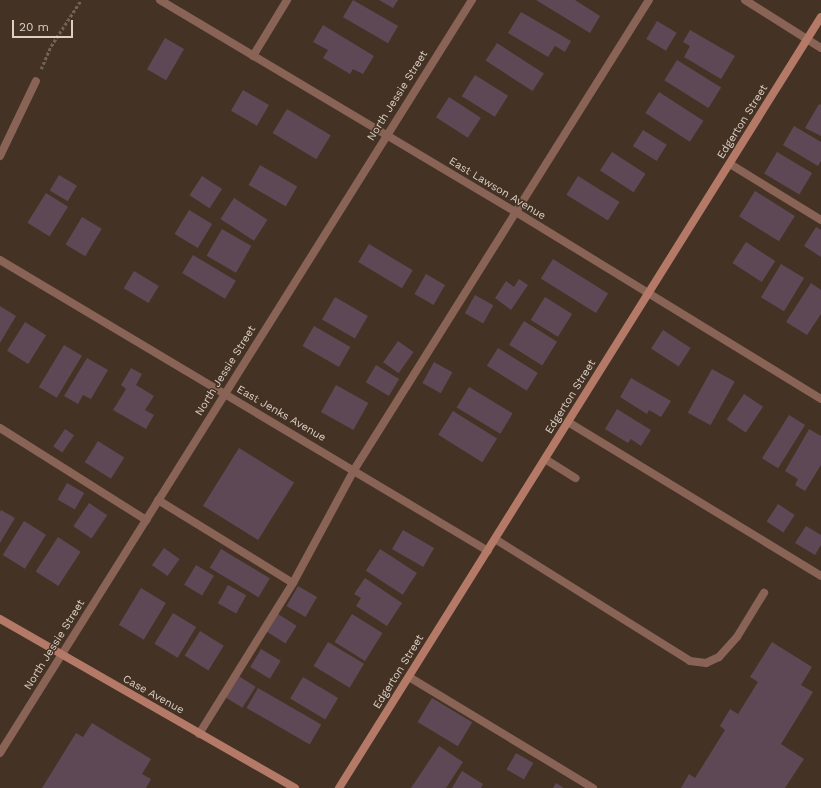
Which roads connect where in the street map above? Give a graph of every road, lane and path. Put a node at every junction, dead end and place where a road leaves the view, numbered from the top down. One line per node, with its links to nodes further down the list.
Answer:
1 (81, 0): 11 (path)
2 (160, 0): 10 (street, East Lawson Avenue)
3 (287, 0): 10 (street)
4 (472, 0): 12 (street, North Jessie Street)
5 (649, 0): 15 (street)
6 (745, 0): 8 (street)
7 (821, 18): 8 (street, Edgerton Street)
8 (807, 40): 9 (street); 14 (street, Edgerton Street)
9 (821, 48)
10 (253, 56): 12 (street, East Lawson Avenue)
11 (36, 81): 13 (street)
12 (386, 136): 15 (street, East Lawson Avenue); 19 (street, North Jessie Street)
13 (0, 156)
14 (730, 164): 16 (street); 18 (street, Edgerton Street)
15 (516, 212): 18 (street, East Lawson Avenue); 24 (street)
16 (821, 220)
17 (0, 260): 19 (street, East Jenks Avenue)
18 (648, 294): 20 (street, East Lawson Avenue); 21 (street, Edgerton Street)
19 (224, 394): 24 (street, East Jenks Avenue); 26 (street, North Jessie Street)
20 (821, 399)
21 (568, 422): 23 (street, Edgerton Street); 30 (street)
22 (0, 428): 27 (street)
23 (545, 459): 25 (street); 28 (street, Edgerton Street)
24 (354, 470): 29 (street, East Jenks Avenue); 31 (street)
25 (576, 478)
26 (158, 500): 27 (street, North Jessie Street); 31 (street)
27 (146, 520): 34 (street, North Jessie Street)
28 (495, 539): 29 (street, Edgerton Street); 32 (street)
29 (488, 550): 35 (street, Edgerton Street)
30 (821, 576)
31 (293, 583): 36 (street)
32 (764, 593)
33 (0, 620): 34 (street, Case Avenue)
34 (62, 655): 36 (street, Case Avenue); 37 (street, North Jessie Street)
35 (409, 677): 39 (street, Edgerton Street); 40 (street)
36 (199, 734): 38 (street, Case Avenue)
37 (0, 753)
38 (295, 788)
39 (339, 788)
40 (593, 788)

